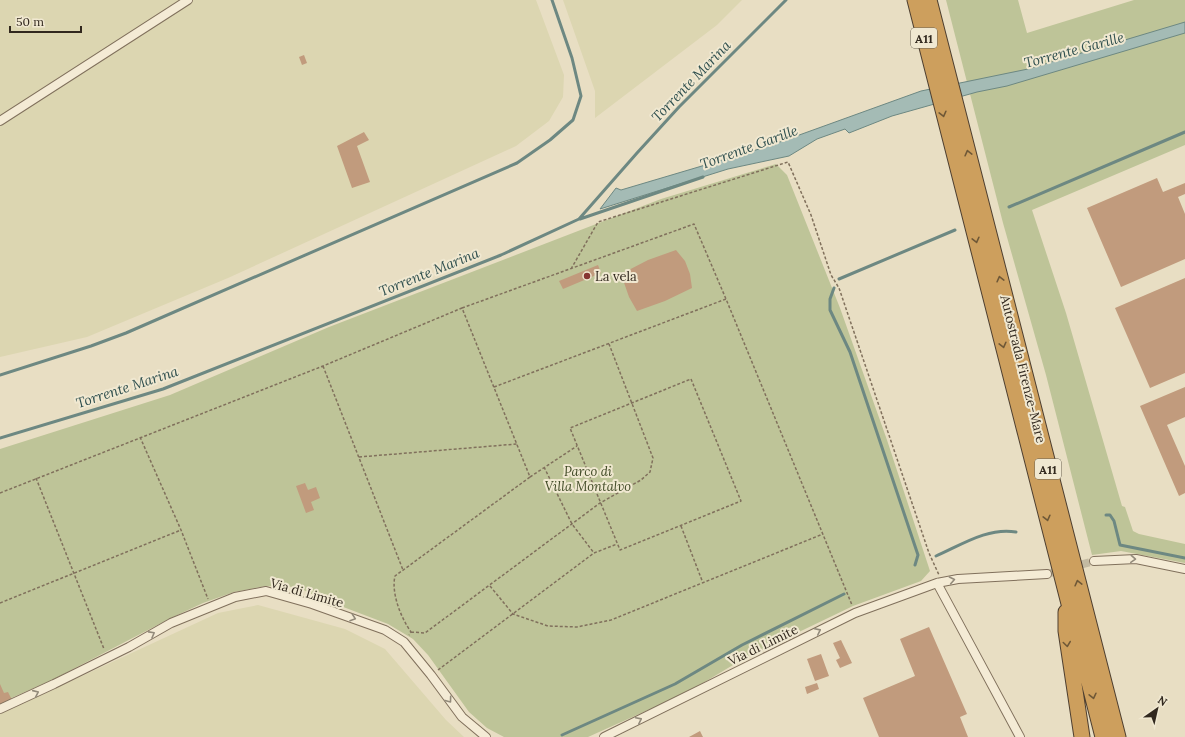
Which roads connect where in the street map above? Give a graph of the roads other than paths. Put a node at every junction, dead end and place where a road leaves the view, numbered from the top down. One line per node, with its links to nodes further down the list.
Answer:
1 (188, 0): 4 (street)
2 (915, 0): 9 (highway, Autostrada Firenze-Mare / A11, one-way to 9)
3 (929, 0): 16 (highway, Autostrada Firenze-Mare / A11, one-way to 3)
4 (0, 121)
5 (1094, 561): 6 (street, one-way to 6)
6 (1185, 569)
7 (1046, 574): 8 (street, Via di Limite, one-way to 7)
8 (937, 583): 12 (street, Via di Limite, one-way to 8); 13 (street)
9 (1066, 591): 14 (highway, one-way to 14); 15 (highway, Autostrada Firenze-Mare / A11, one-way to 15)
10 (0, 709): 11 (street, Via di Limite, one-way to 11)
11 (486, 737)
12 (604, 737)
13 (1020, 737)
14 (1082, 737)
15 (1103, 737)
16 (1118, 737)

